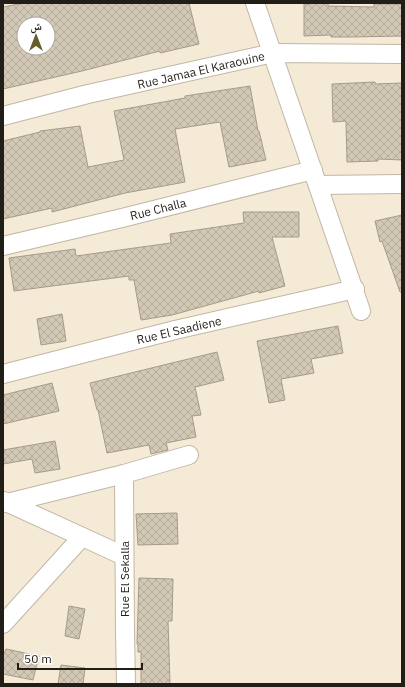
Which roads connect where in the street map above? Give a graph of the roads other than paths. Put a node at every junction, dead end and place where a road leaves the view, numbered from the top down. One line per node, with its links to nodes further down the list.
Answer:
1 (255, 3): 2 (street)
2 (273, 53): 3 (street, Rue Jamaa El Karaouine); 4 (street, Rue Jamaa El Karaouine); 5 (street)
3 (402, 54)
4 (3, 116)
5 (316, 177): 6 (street, Rue Challa); 7 (street, Rue Challa); 8 (street)
6 (402, 184)
7 (3, 246)
8 (355, 289): 9 (street); 10 (street, Rue El Saadiene)
9 (362, 311)
10 (3, 374)
11 (189, 455): 12 (street)
12 (124, 474): 13 (street); 15 (street, Rue El Sekalla)
13 (5, 502): 14 (street)
14 (82, 537): 15 (street); 16 (street)
15 (124, 556): 17 (street, Rue El Sekalla)
16 (3, 624)
17 (126, 684)

